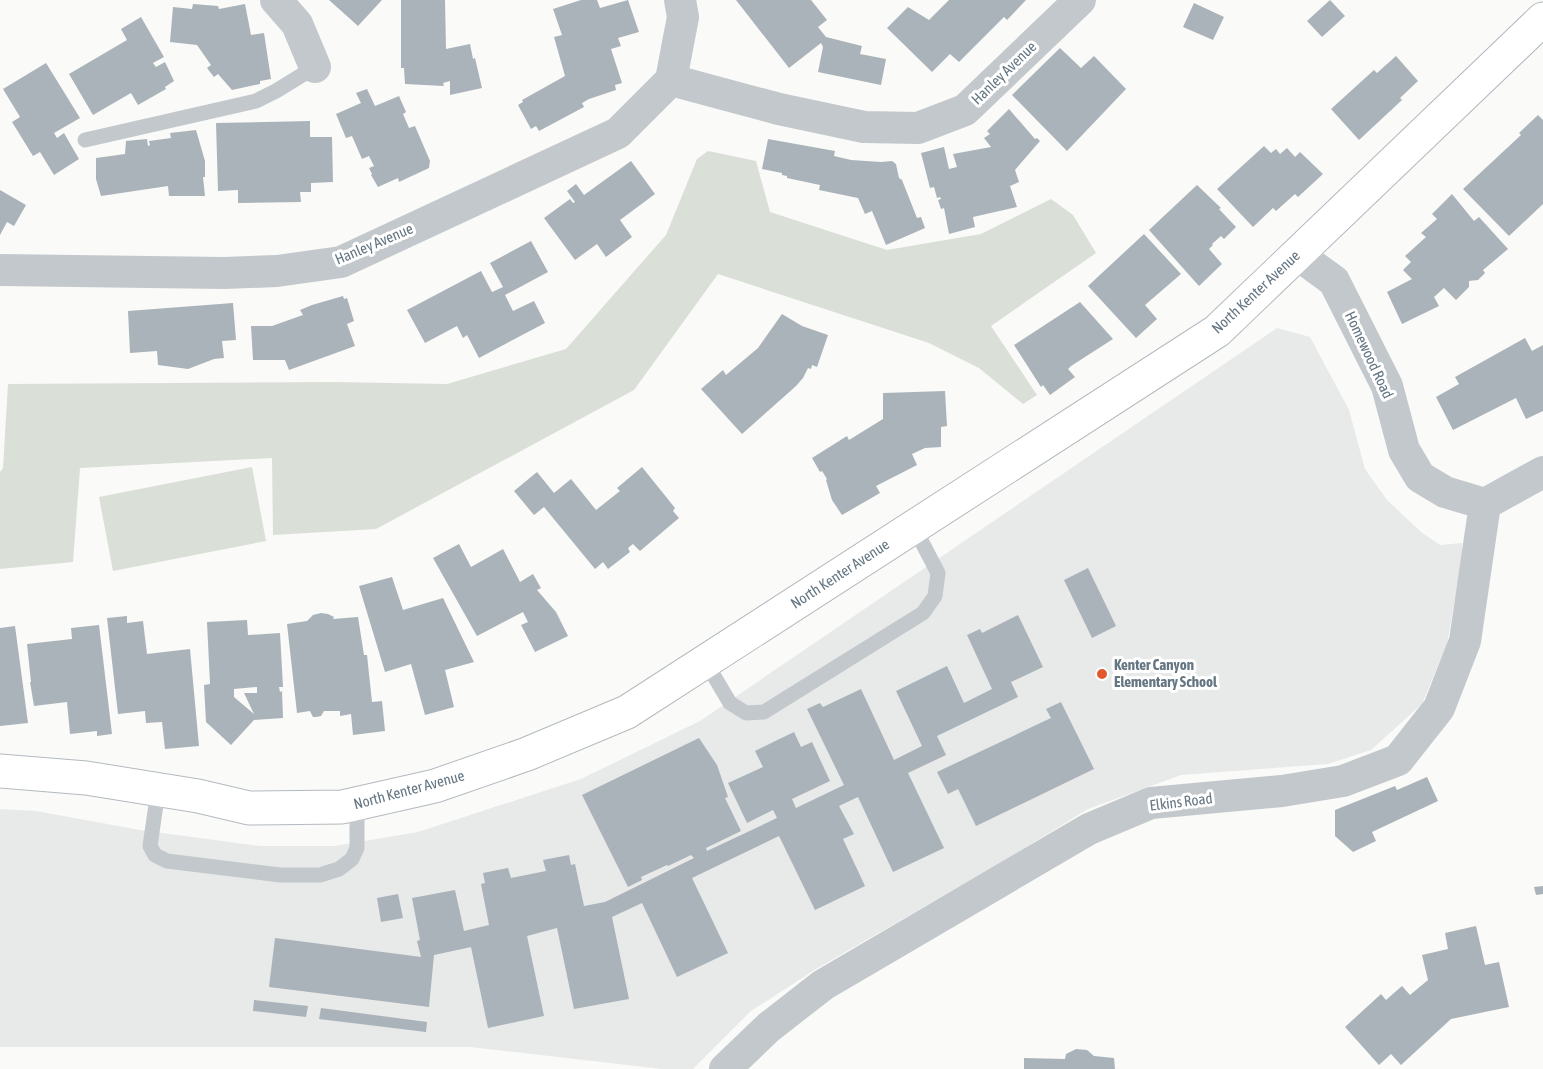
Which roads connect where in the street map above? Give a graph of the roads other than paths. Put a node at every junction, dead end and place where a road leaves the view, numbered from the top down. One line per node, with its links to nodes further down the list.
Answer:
1 (276, 0): 5 (street)
2 (680, 0): 6 (street)
3 (1080, 0): 6 (street, Hanley Avenue)
4 (1543, 19): 8 (street, North Kenter Avenue)
5 (315, 67): 7 (lane)
6 (671, 81): 9 (street, Hanley Avenue)
7 (85, 140)
8 (1297, 254): 11 (street, Homewood Road); 12 (street, North Kenter Avenue)
9 (0, 270)
10 (1543, 472): 11 (street)
11 (1485, 504): 17 (street, Elkins Road)
12 (914, 526): 13 (street, North Kenter Avenue); 13 (lane)
13 (705, 661): 16 (street, North Kenter Avenue)
14 (0, 771): 15 (street, North Kenter Avenue)
15 (158, 790): 16 (street, North Kenter Avenue); 16 (lane)
16 (357, 805)
17 (725, 1069)

